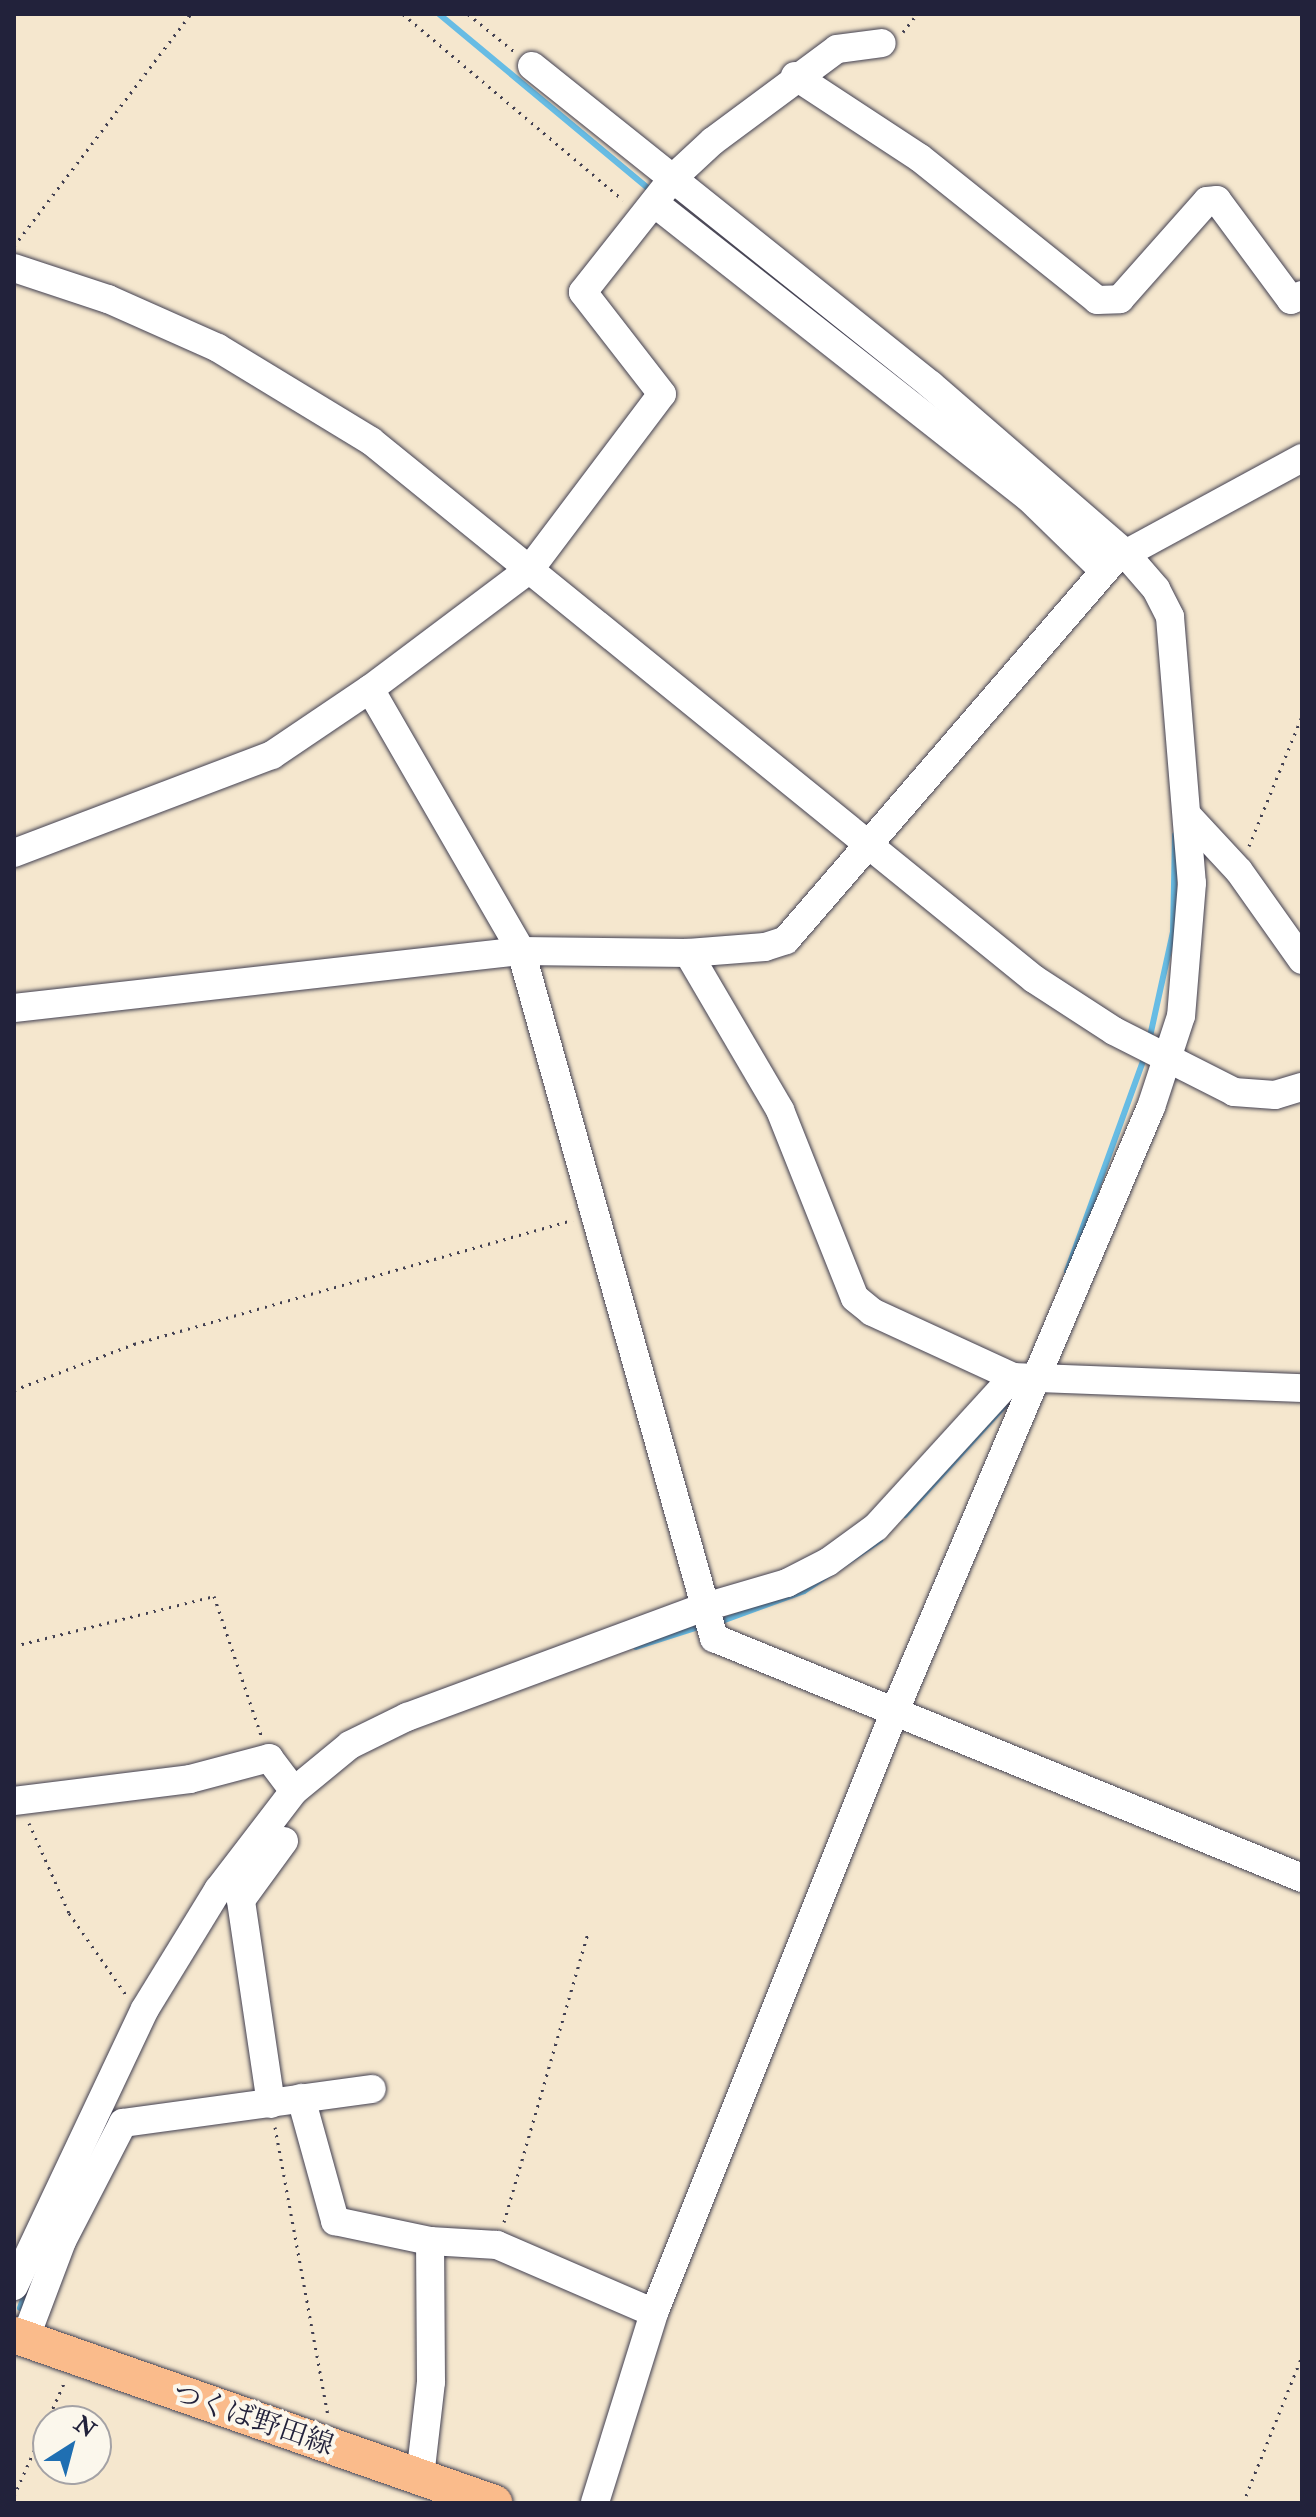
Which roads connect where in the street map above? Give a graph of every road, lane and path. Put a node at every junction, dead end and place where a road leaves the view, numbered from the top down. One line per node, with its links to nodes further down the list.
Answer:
1 (191, 14): 9 (path)
2 (403, 14): 8 (path)
3 (468, 14): 5 (path)
4 (882, 43): 6 (street)
5 (532, 66): 7 (street)
6 (795, 76): 7 (street); 11 (street)
7 (673, 178): 8 (street); 13 (street)
8 (648, 210): 13 (street); 14 (street)
9 (14, 246)
10 (14, 268): 14 (street)
11 (1302, 295)
12 (1302, 458): 13 (street)
13 (1114, 562): 17 (street); 18 (street)
14 (530, 569): 15 (street); 18 (street)
15 (370, 689): 19 (street); 21 (street)
16 (1302, 716): 20 (path)
17 (1187, 815): 20 (street); 25 (street)
18 (867, 841): 22 (street); 25 (street)
19 (14, 853)
20 (1239, 871): 23 (street)
21 (521, 951): 22 (street); 24 (street); 27 (street)
22 (688, 953): 28 (street)
23 (1302, 960)
24 (14, 1008)
25 (1166, 1061): 26 (street); 28 (street)
26 (1302, 1087)
27 (596, 1214): 30 (path); 31 (street)
28 (1026, 1378): 29 (street); 31 (street); 33 (street)
29 (1302, 1388)
30 (14, 1390)
31 (702, 1608): 33 (street); 35 (street)
32 (14, 1646): 34 (path)
33 (894, 1713): 38 (street); 47 (street)
34 (269, 1758): 35 (street); 36 (street)
35 (294, 1791): 37 (street)
36 (17, 1801): 40 (path)
37 (273, 1841): 40 (street); 43 (street)
38 (1302, 1878)
39 (588, 1932): 45 (path)
40 (141, 2017): 46 (street)
41 (372, 2089): 42 (street)
42 (301, 2098): 43 (street); 44 (street)
43 (271, 2104): 48 (street); 51 (path)
44 (430, 2241): 45 (street); 52 (street)
45 (497, 2245): 47 (street)
46 (14, 2286)
47 (654, 2313): 55 (street)
48 (20, 2337): 50 (main road, つくば野田線)
49 (1302, 2356): 56 (path)
50 (75, 2358): 51 (main road, つくば野田線); 53 (path)
51 (320, 2443): 52 (main road, つくば野田線)
52 (420, 2477): 54 (main road, つくば野田線)
53 (14, 2496)
54 (494, 2503)
55 (595, 2503)
56 (1243, 2503)

